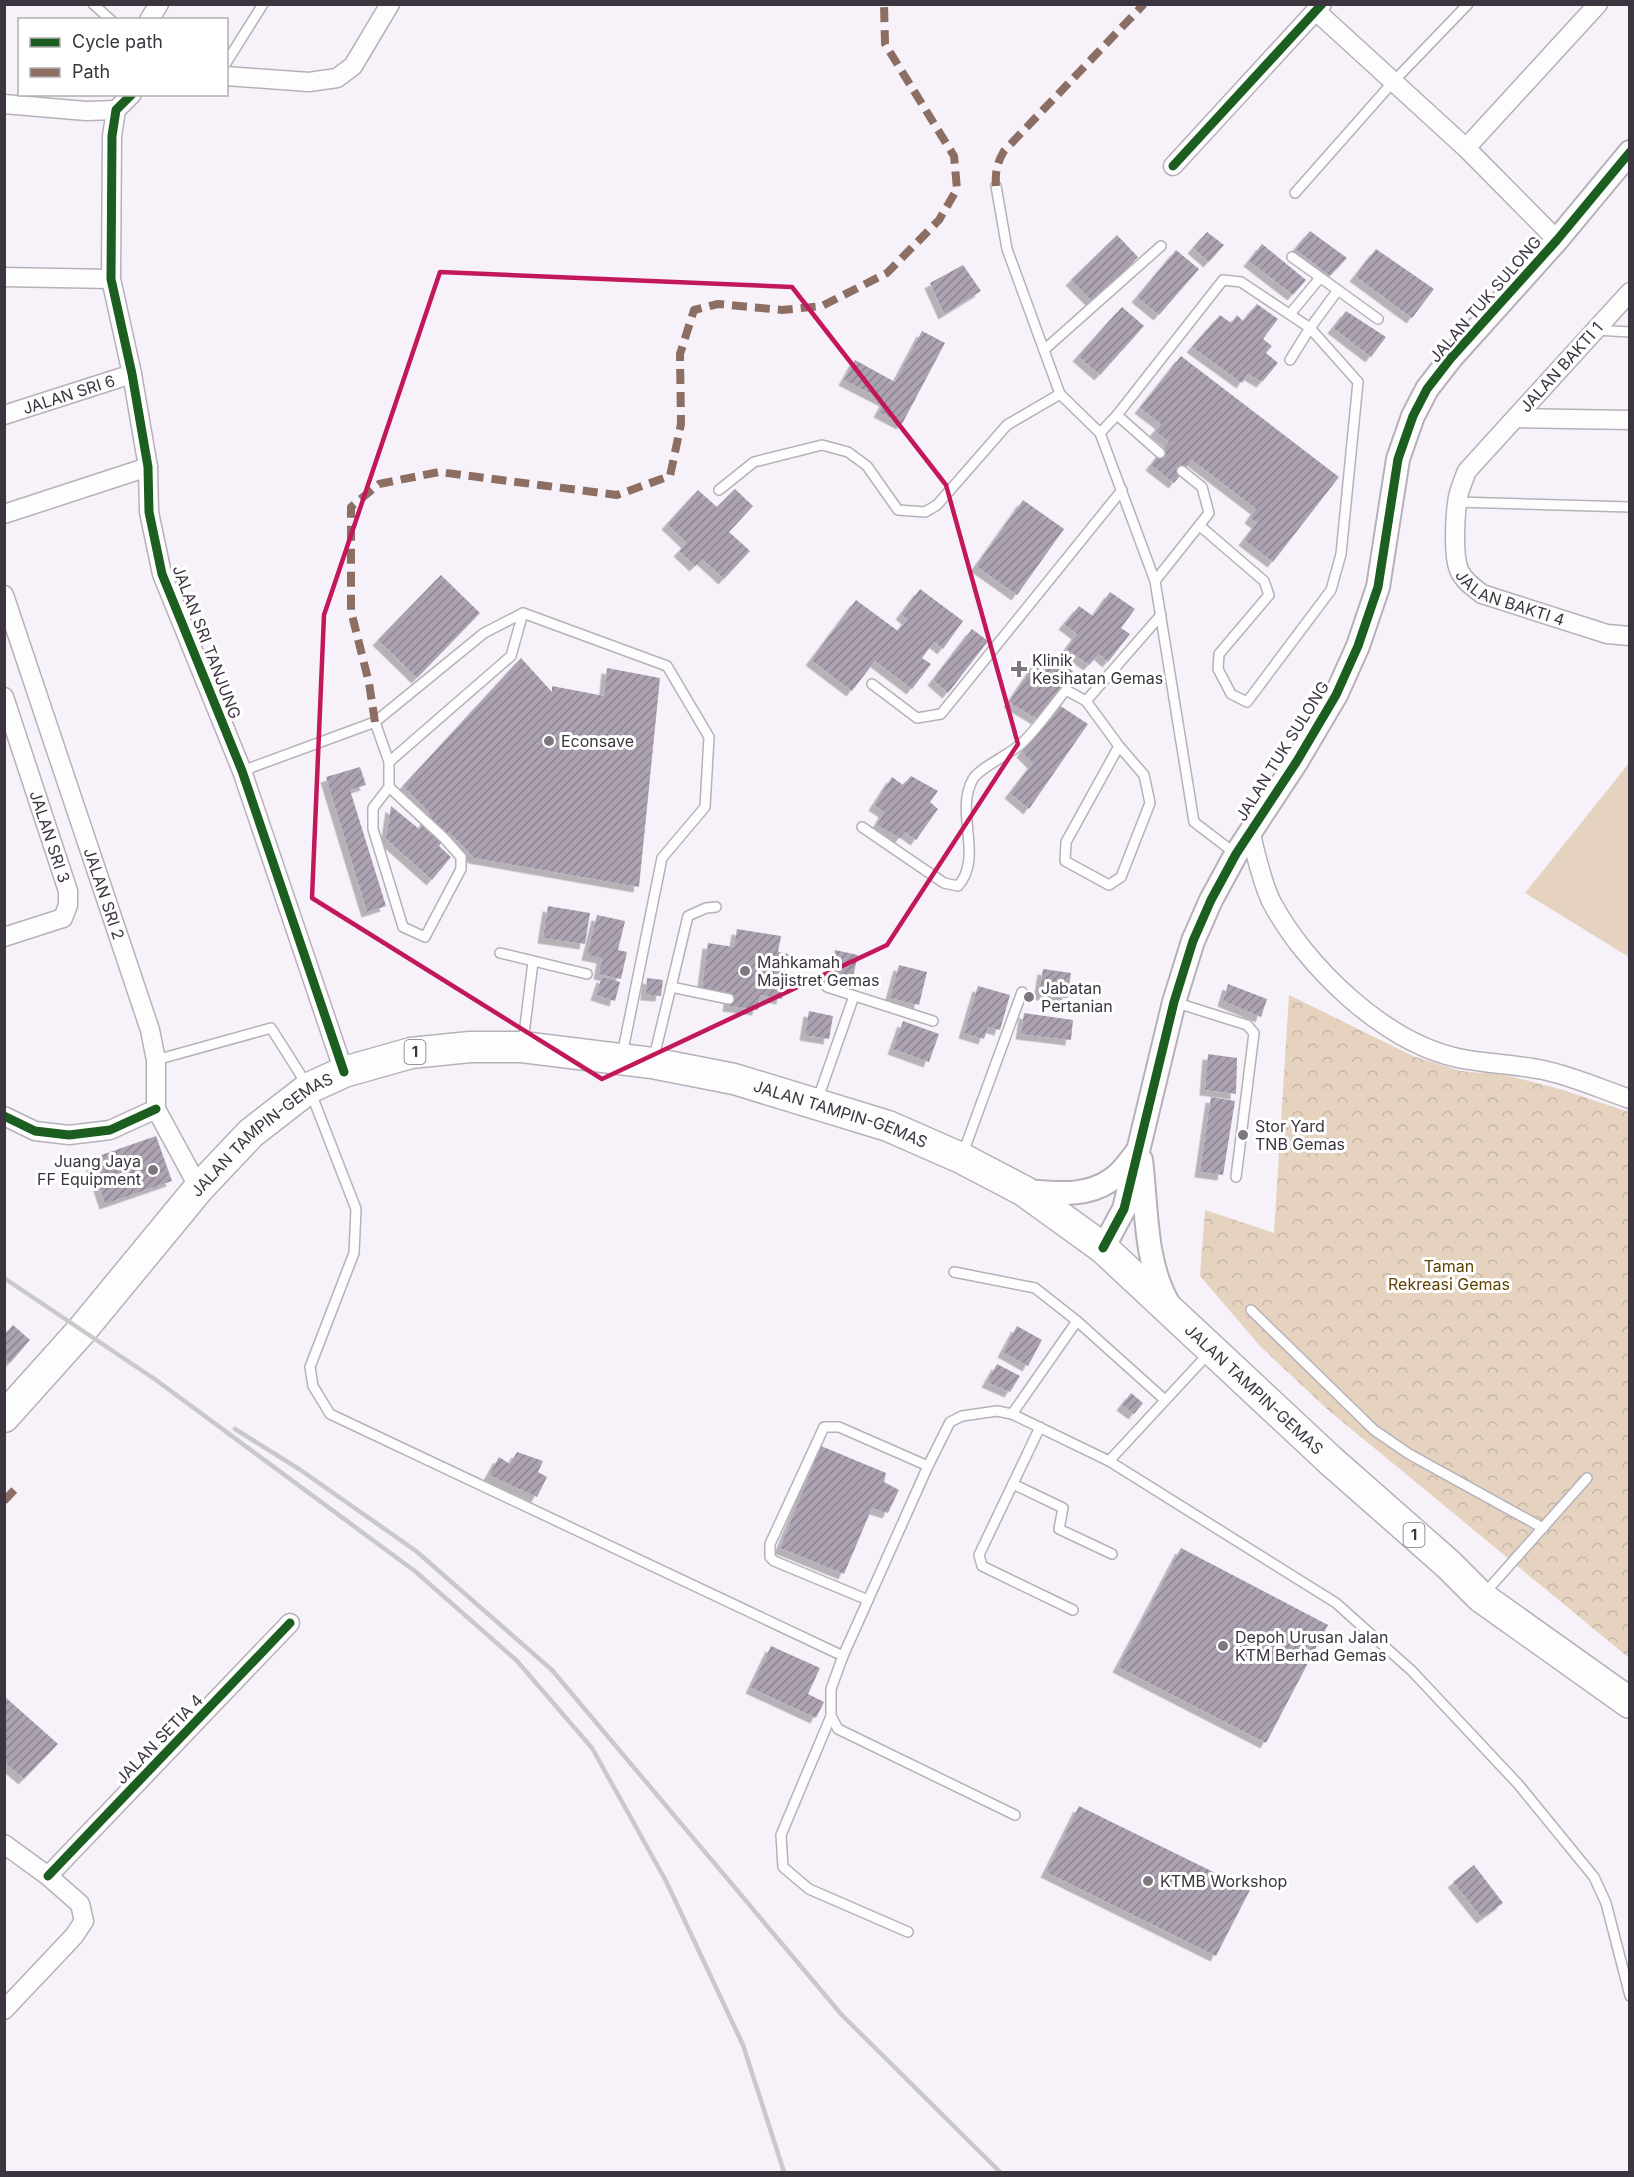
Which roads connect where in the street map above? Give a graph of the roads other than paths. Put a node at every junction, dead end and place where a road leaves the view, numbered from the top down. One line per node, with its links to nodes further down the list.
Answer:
1 (93, 4): 8 (lane)
2 (159, 4): 9 (street)
3 (263, 4): 10 (lane)
4 (390, 4): 11 (street)
5 (1468, 4): 12 (lane)
6 (1598, 4): 16 (street)
7 (1319, 8): 12 (street); 18 (street)
8 (109, 18)
9 (150, 18)
10 (228, 60)
11 (228, 76)
12 (1393, 82): 16 (street); 20 (lane)
13 (130, 96): 15 (street)
14 (4, 104): 15 (street)
15 (116, 110): 26 (street, JALAN SRI TANJUNG)
16 (1466, 148): 21 (street)
17 (1629, 152): 21 (street, JALAN TUK SULONG)
18 (1173, 166)
19 (996, 186): 34 (lane)
20 (1295, 193)
21 (1557, 240): 68 (street, JALAN TUK SULONG)
22 (1161, 246): 34 (lane)
23 (1292, 257): 25 (lane)
24 (4, 277): 26 (street)
25 (1320, 278): 27 (lane); 29 (lane)
26 (111, 279): 36 (street, JALAN SRI TANJUNG)
27 (1338, 290): 30 (lane); 31 (lane)
28 (1629, 291): 32 (street, JALAN BAKTI 1)
29 (1290, 314): 31 (lane); 39 (lane)
30 (1378, 319)
31 (1310, 328): 35 (lane); 52 (lane)
32 (1595, 330): 33 (lane); 40 (street, JALAN BAKTI 1)
33 (1629, 332)
34 (1044, 350): 37 (lane)
35 (1290, 360)
36 (132, 374): 38 (street, JALAN SRI 6); 45 (street, JALAN SRI TANJUNG)
37 (1060, 394): 42 (lane); 47 (lane)
38 (4, 415)
39 (1117, 415): 42 (lane); 44 (lane)
40 (1516, 418): 41 (street); 43 (street, JALAN BAKTI 1)
41 (1629, 420)
42 (1100, 433): 48 (lane)
43 (1492, 442): 49 (street, JALAN BAKTI 4)
44 (1160, 453)
45 (148, 467): 51 (street); 65 (street, JALAN SRI TANJUNG)
46 (1182, 471): 52 (lane)
47 (719, 490)
48 (1122, 490): 53 (lane); 58 (lane)
49 (1457, 502): 50 (lane); 57 (street, JALAN BAKTI 4)
50 (1629, 507)
51 (4, 514)
52 (1200, 526): 53 (lane)
53 (1155, 581): 56 (lane)
54 (4, 595): 84 (street, JALAN SRI 2)
55 (523, 613): 61 (lane); 64 (lane); 83 (lane)
56 (1161, 615): 60 (lane); 69 (lane)
57 (1629, 636)
58 (872, 684)
59 (4, 697): 62 (street, JALAN SRI 3)
60 (1086, 701): 63 (lane); 67 (lane)
61 (375, 722): 64 (lane); 65 (lane)
62 (9, 723): 71 (street, JALAN SRI 3)
63 (1119, 746): 63 (lane)
64 (389, 762): 66 (lane)
65 (242, 771): 86 (street, JALAN SRI TANJUNG)
66 (389, 787): 66 (lane)
67 (862, 827)
68 (1250, 831): 69 (street, JALAN TUK SULONG); 88 (street)
69 (1236, 854): 80 (street, JALAN TUK SULONG)
70 (716, 907): 75 (lane)
71 (4, 937)
72 (500, 953): 73 (lane)
73 (533, 962): 74 (lane); 82 (lane)
74 (587, 974)
75 (671, 987): 79 (lane); 85 (lane)
76 (827, 987): 78 (lane)
77 (1022, 992): 93 (lane)
78 (854, 996): 81 (lane); 89 (lane)
79 (729, 999)
80 (1174, 1002): 92 (street, JALAN TUK SULONG); 94 (lane)
81 (933, 1021)
82 (522, 1047): 83 (highway, JALAN TAMPIN-GEMAS / 1); 86 (highway, JALAN TAMPIN-GEMAS / 1)
83 (622, 1058): 85 (highway, JALAN TAMPIN-GEMAS / 1)
84 (156, 1060): 87 (lane); 90 (street, JALAN SRI 2)
85 (652, 1063): 89 (highway, JALAN TAMPIN-GEMAS / 1)
86 (344, 1072): 87 (highway, JALAN TAMPIN-GEMAS / 1)
87 (309, 1088): 95 (highway, JALAN TAMPIN-GEMAS / 1); 117 (lane)
88 (1629, 1099)
89 (816, 1104): 93 (highway, JALAN TAMPIN-GEMAS / 1)
90 (156, 1109): 91 (street); 95 (street, JALAN SRI 2)
91 (4, 1116)
92 (1140, 1149): 96 (street); 97 (street, JALAN TUK SULONG); 100 (street)
93 (961, 1158): 96 (highway, JALAN TAMPIN-GEMAS / 1)
94 (1236, 1177)
95 (200, 1188): 105 (highway, JALAN TAMPIN-GEMAS / 1)
96 (1024, 1191): 97 (highway, JALAN TAMPIN-GEMAS / 1)
97 (1103, 1248): 100 (highway, JALAN TAMPIN-GEMAS / 1)
98 (954, 1272): 101 (lane)
99 (1251, 1310): 111 (lane)
100 (1173, 1313): 102 (highway, JALAN TAMPIN-GEMAS / 1)
101 (1077, 1321): 103 (lane); 104 (lane)
102 (1211, 1351): 103 (lane); 113 (highway, JALAN TAMPIN-GEMAS / 1)
103 (1165, 1400): 107 (lane)
104 (1012, 1414): 106 (lane); 108 (lane)
105 (4, 1417)
106 (1040, 1427): 107 (lane); 110 (lane)
107 (1109, 1461): 124 (lane)
108 (928, 1466): 114 (lane); 114 (lane)
109 (1587, 1478): 111 (lane)
110 (1013, 1484): 112 (lane); 115 (lane)
111 (1543, 1528): 113 (lane)
112 (1112, 1554)
113 (1481, 1597): 118 (highway, JALAN TAMPIN-GEMAS / 1)
114 (868, 1600): 117 (lane)
115 (1073, 1610)
116 (290, 1623): 122 (street, JALAN SETIA 4)
117 (843, 1656): 119 (lane)
118 (1629, 1703)
119 (831, 1716): 120 (lane); 123 (lane)
120 (1015, 1815)
121 (4, 1844): 122 (street)
122 (48, 1876): 125 (street)
123 (908, 1932)
124 (1629, 1995)
125 (4, 2010)

